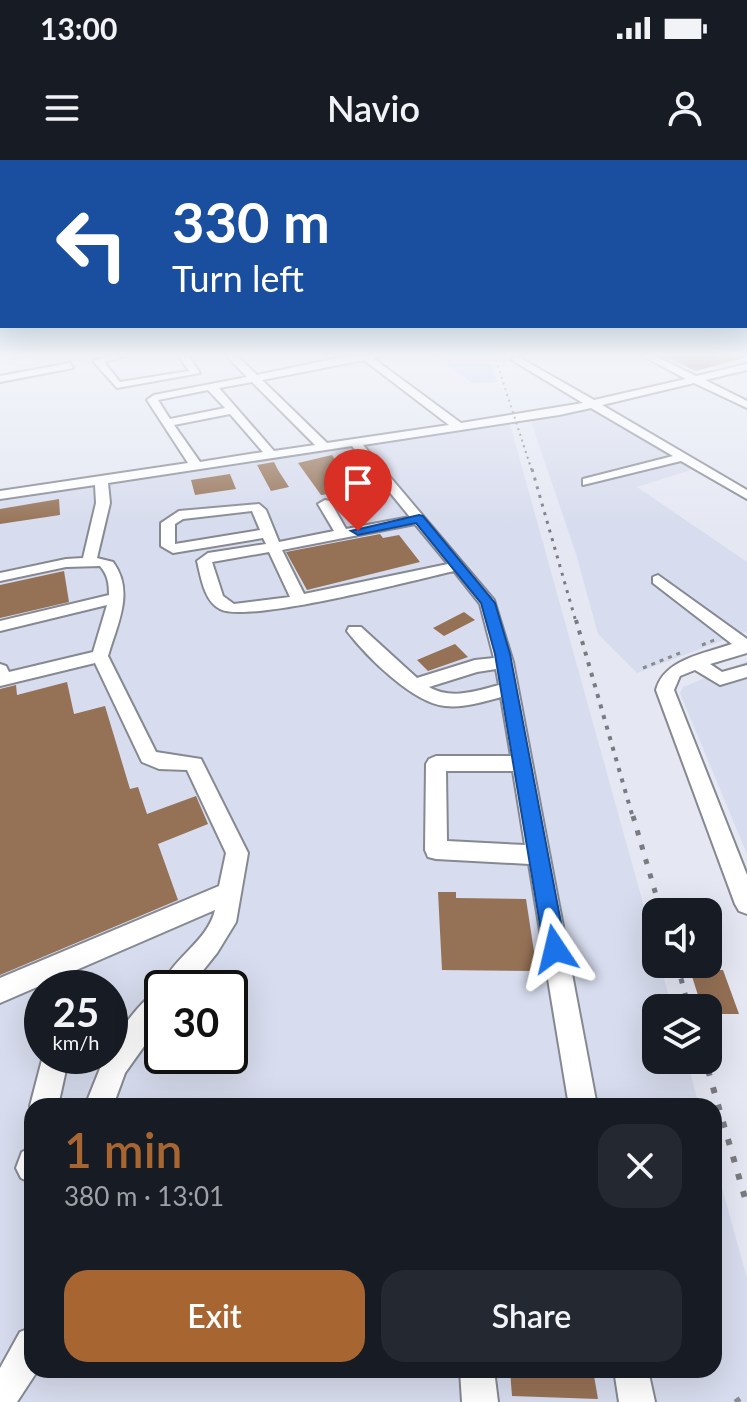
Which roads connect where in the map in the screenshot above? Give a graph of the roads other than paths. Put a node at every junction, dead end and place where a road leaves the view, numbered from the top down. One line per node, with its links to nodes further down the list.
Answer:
1 (160, 412): 8 (street)
2 (222, 412): 8 (street)
3 (234, 412): 12 (street)
4 (288, 412): 11 (street)
5 (439, 412): 9 (street)
6 (549, 412): 9 (street)
7 (609, 412): 13 (street)
8 (167, 423): 14 (street)
9 (459, 427): 10 (street)
10 (354, 441): 11 (street); 20 (street)
11 (323, 446): 12 (street)
12 (270, 453): 14 (street)
13 (684, 457): 16 (street); 17 (street)
14 (195, 464): 15 (street)
15 (101, 479): 18 (street); 23 (street)
16 (587, 482)
17 (744, 490)
18 (0, 495)
19 (325, 504): 21 (street)
20 (419, 519): 21 (street); 24 (street)
21 (342, 534): 22 (street)
22 (271, 540): 22 (street); 28 (street); 28 (street)
23 (89, 562): 25 (street); 27 (street)
24 (457, 566): 28 (street); 33 (street)
25 (0, 577)
26 (658, 580): 31 (street)
27 (117, 598): 29 (street); 32 (street)
28 (299, 600)
29 (0, 626)
30 (355, 631): 37 (street)
31 (746, 645): 34 (street)
32 (100, 656): 35 (street); 41 (street)
33 (504, 662): 37 (street); 38 (street)
34 (696, 663): 36 (street); 42 (street)
35 (0, 670)
36 (747, 671)
37 (416, 685): 38 (street)
38 (509, 689): 39 (street)
39 (522, 763): 40 (street); 40 (street)
40 (538, 855): 49 (street)
41 (229, 893): 43 (street); 44 (street)
42 (747, 904)
43 (188, 970)
44 (0, 991)
45 (144, 1022): 48 (street)
46 (52, 1074): 47 (street)
47 (46, 1098)
48 (101, 1098)
49 (582, 1098)
50 (24, 1361): 53 (street)
51 (478, 1378): 54 (street)
52 (632, 1378): 55 (street)
53 (0, 1395)
54 (480, 1402)
55 (637, 1402)

